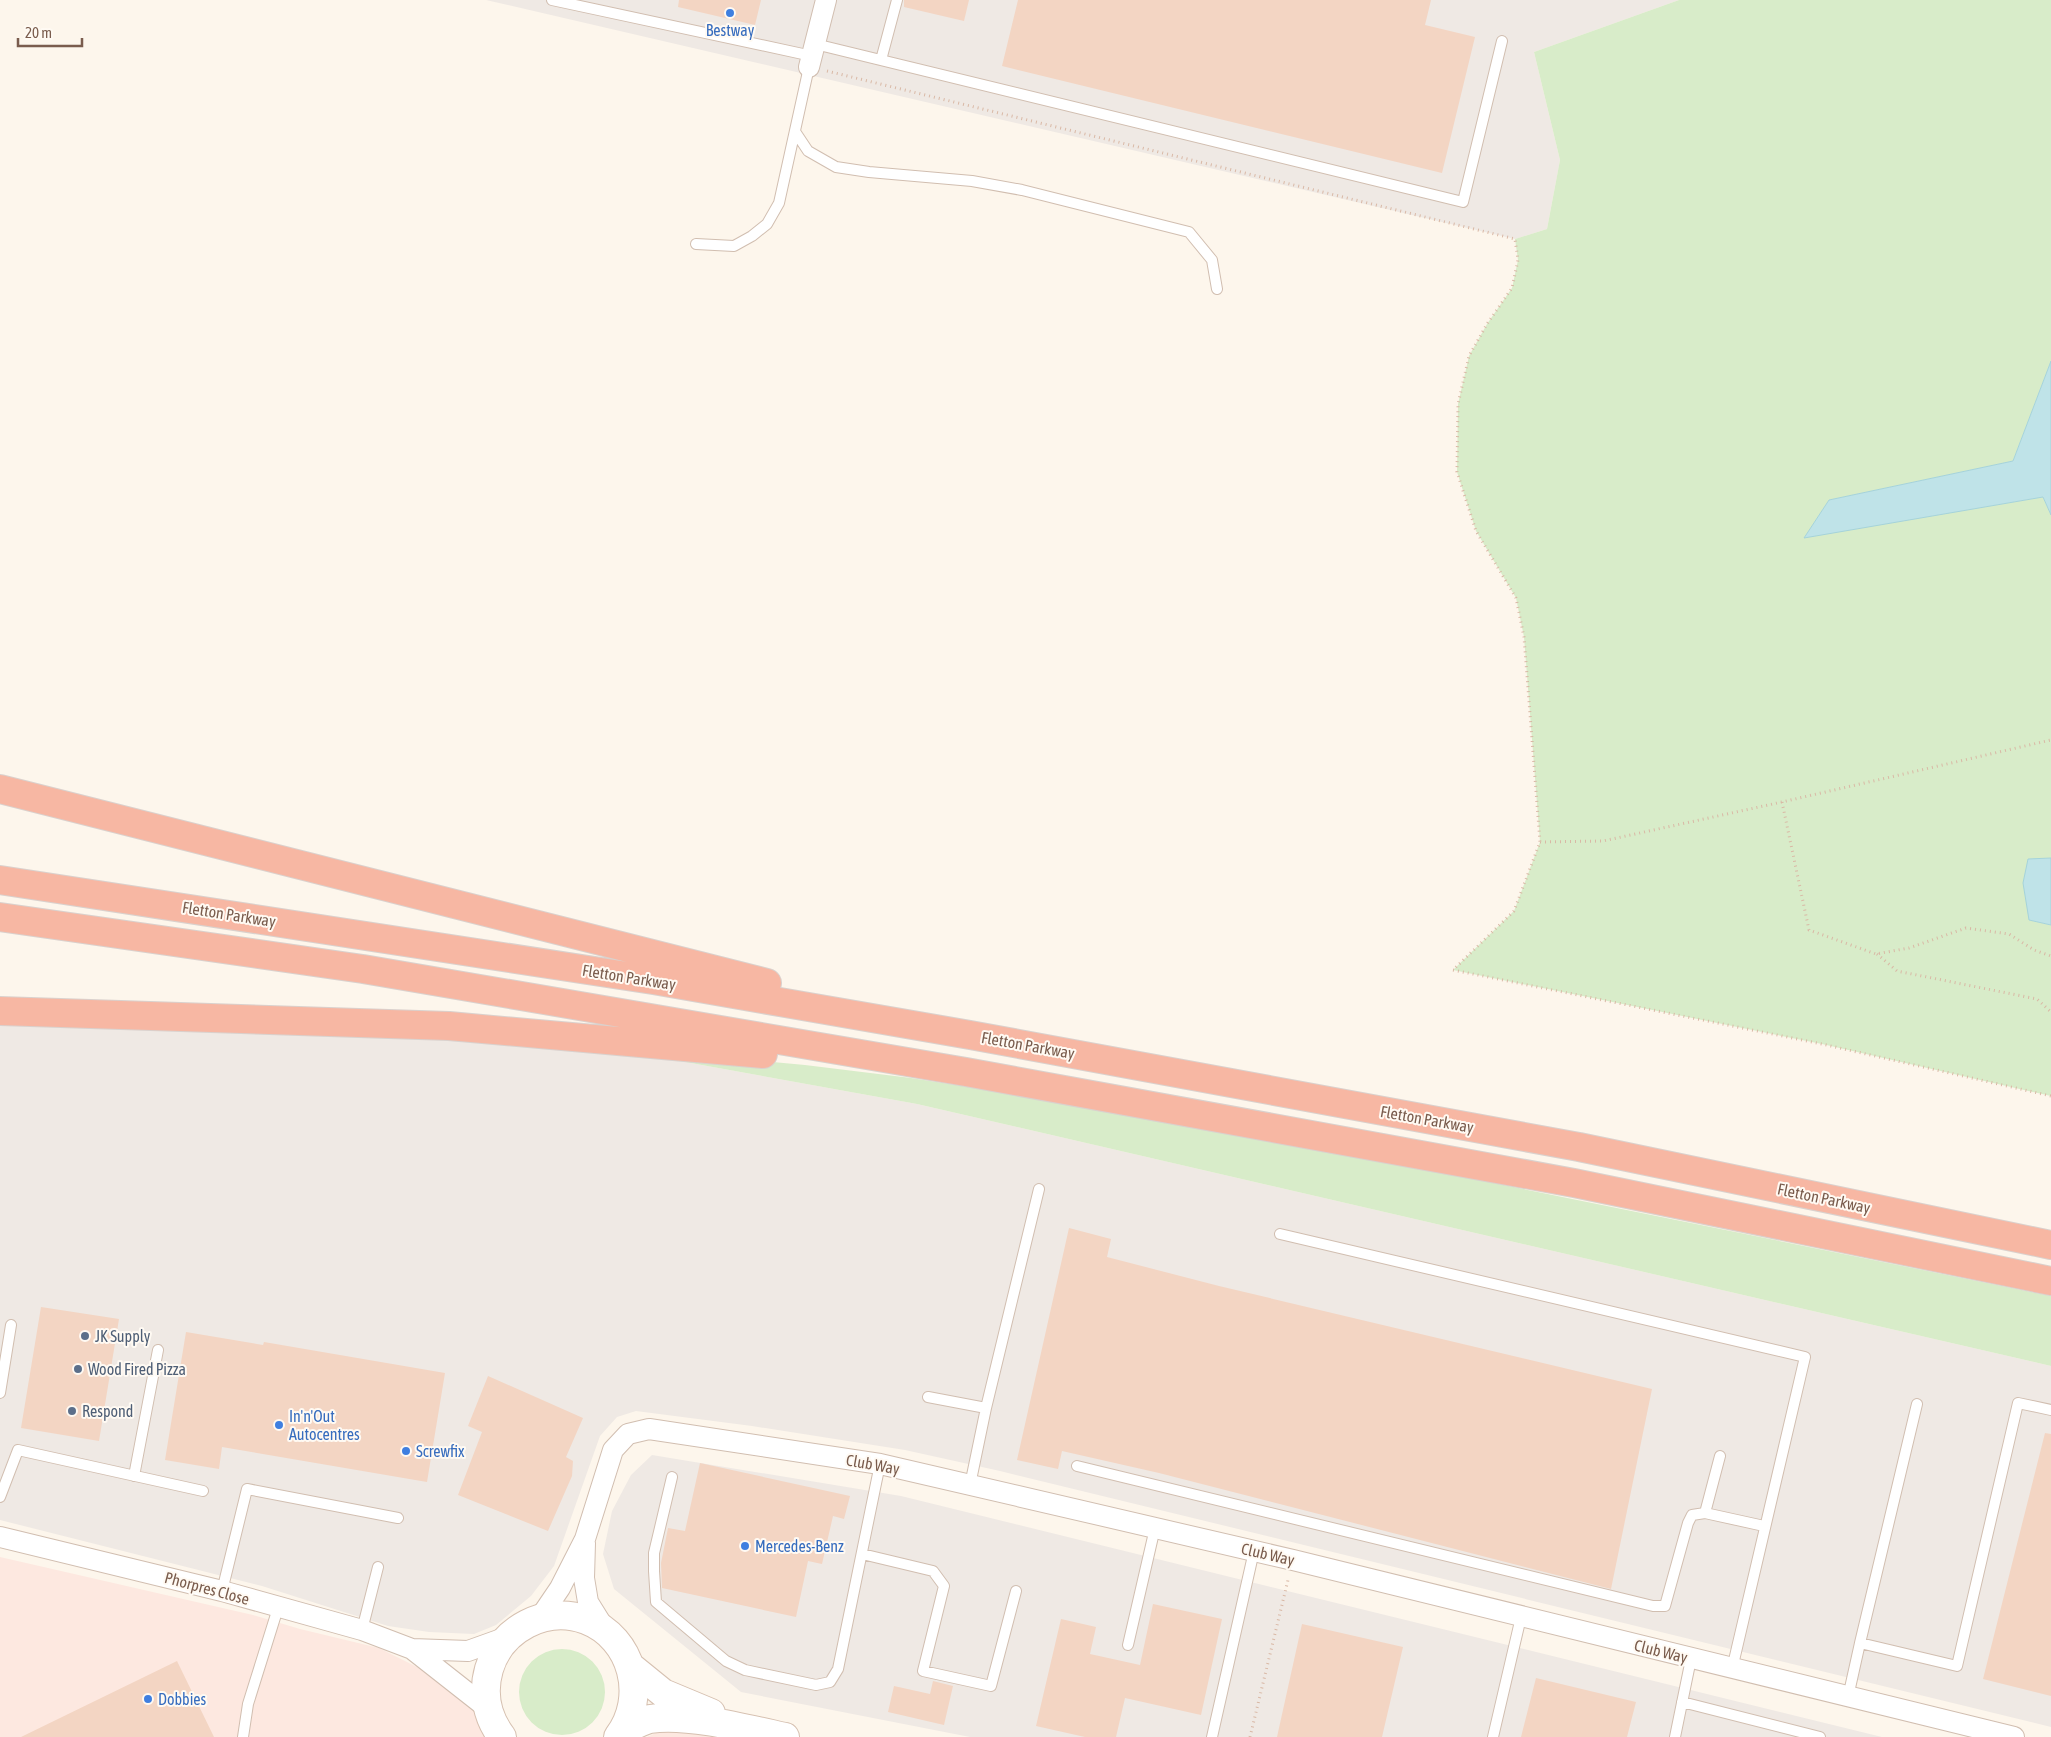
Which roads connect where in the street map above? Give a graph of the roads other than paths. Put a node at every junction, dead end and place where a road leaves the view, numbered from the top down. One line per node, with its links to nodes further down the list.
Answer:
1 (552, 0): 5 (lane)
2 (826, 0): 5 (street)
3 (897, 0): 6 (lane)
4 (1502, 41): 6 (lane)
5 (812, 56): 6 (lane); 7 (lane)
6 (881, 60)
7 (796, 133): 8 (lane); 9 (lane)
8 (696, 244)
9 (1217, 290)
10 (0, 790): 14 (highway)
11 (0, 880): 14 (highway, Fletton Parkway)
12 (0, 917): 15 (highway)
13 (0, 1011): 15 (highway)
14 (970, 1035): 18 (highway, Fletton Parkway)
15 (966, 1072): 19 (highway)
16 (1039, 1189): 25 (lane)
17 (1280, 1234): 37 (lane)
18 (2051, 1245)
19 (2051, 1281)
20 (11, 1325): 22 (lane)
21 (158, 1350): 30 (lane)
22 (0, 1393)
23 (928, 1397): 25 (lane)
24 (1917, 1404): 52 (lane)
25 (986, 1408): 32 (lane)
26 (2051, 1410): 52 (lane)
27 (1720, 1456): 35 (lane)
28 (880, 1464): 32 (street, Club Way); 40 (street, Club Way); 42 (lane)
29 (1077, 1466): 35 (lane)
30 (134, 1476): 33 (lane); 34 (lane)
31 (672, 1477): 42 (lane)
32 (970, 1485): 38 (street, Club Way)
33 (203, 1491)
34 (0, 1497)
35 (1705, 1513): 37 (lane)
36 (398, 1518): 44 (lane)
37 (1764, 1526): 57 (lane)
38 (1155, 1528): 41 (street, Club Way); 53 (lane)
39 (0, 1537): 44 (street, Phorpres Close)
40 (585, 1539): 48 (street, Club Way); 50 (street, Club Way)
41 (1254, 1551): 47 (street, Club Way); 66 (lane)
42 (862, 1554): 45 (lane)
43 (378, 1567): 49 (lane)
44 (222, 1591): 46 (street, Phorpres Close)
45 (1016, 1591)
46 (278, 1608): 49 (street, Phorpres Close); 63 (lane)
47 (1521, 1617): 55 (street, Club Way); 67 (lane)
48 (539, 1619): 50 (street); 51 (street)
49 (362, 1630): 54 (street, Phorpres Close)
50 (606, 1632): 56 (street)
51 (507, 1637): 54 (street, Phorpres Close); 60 (street)
52 (1860, 1643): 58 (lane)
53 (1128, 1645)
54 (412, 1649): 60 (street, Phorpres Close)
55 (1691, 1659): 57 (street, Club Way); 59 (lane)
56 (631, 1667): 61 (street); 62 (street)
57 (1732, 1668): 58 (street, Club Way)
58 (1848, 1697): 70 (street, Club Way)
59 (1682, 1702): 68 (lane); 69 (lane)
60 (487, 1708): 64 (street)
61 (746, 1728): 62 (street); 65 (street)
62 (622, 1733)
63 (243, 1737)
64 (502, 1737)
65 (785, 1737)
66 (1212, 1737)
67 (1493, 1737)
68 (1675, 1737)
69 (1820, 1737)
70 (2014, 1737)

